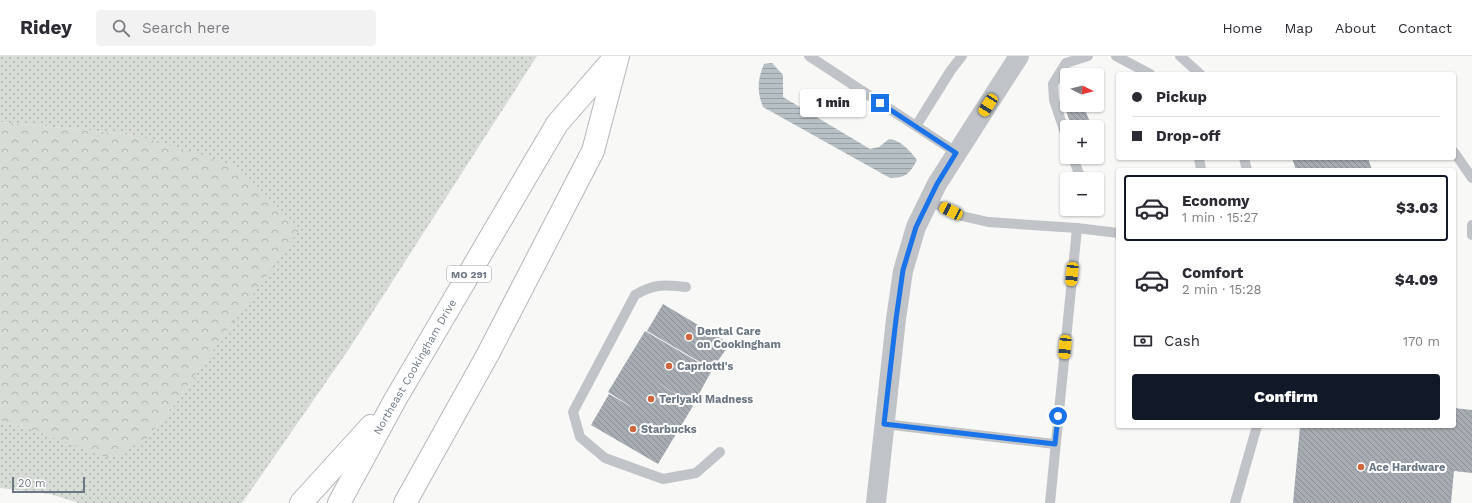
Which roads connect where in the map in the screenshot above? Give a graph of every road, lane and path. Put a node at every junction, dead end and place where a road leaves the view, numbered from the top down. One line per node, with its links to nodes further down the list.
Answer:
1 (617, 56): 21 (main road, Northeast Cookingham Drive / MO 291); 28 (main road, Northeast Cookingham Drive / MO 291)
2 (809, 56): 11 (lane)
3 (962, 56): 11 (lane)
4 (1019, 56): 12 (street)
5 (1088, 56): 10 (lane)
6 (1116, 56): 8 (lane)
7 (1180, 56): 9 (lane)
8 (1146, 72)
9 (1198, 72)
10 (1061, 120)
11 (916, 126): 12 (lane)
12 (956, 153): 15 (street)
13 (1456, 155): 14 (lane)
14 (1472, 178)
15 (929, 200): 17 (lane); 22 (street)
16 (1472, 225): 19 (lane)
17 (1076, 228): 18 (lane); 24 (lane)
18 (1116, 233)
19 (1472, 235)
20 (686, 287): 25 (lane)
21 (395, 400): 26 (main road); 27 (main road, Northeast Cookingham Drive / MO 291)
22 (884, 424): 24 (lane); 29 (street)
23 (1256, 428): 31 (lane)
24 (1055, 444): 30 (lane)
25 (720, 452)
26 (301, 503)
27 (339, 503)
28 (405, 503)
29 (876, 503)
30 (1050, 503)
31 (1235, 503)

